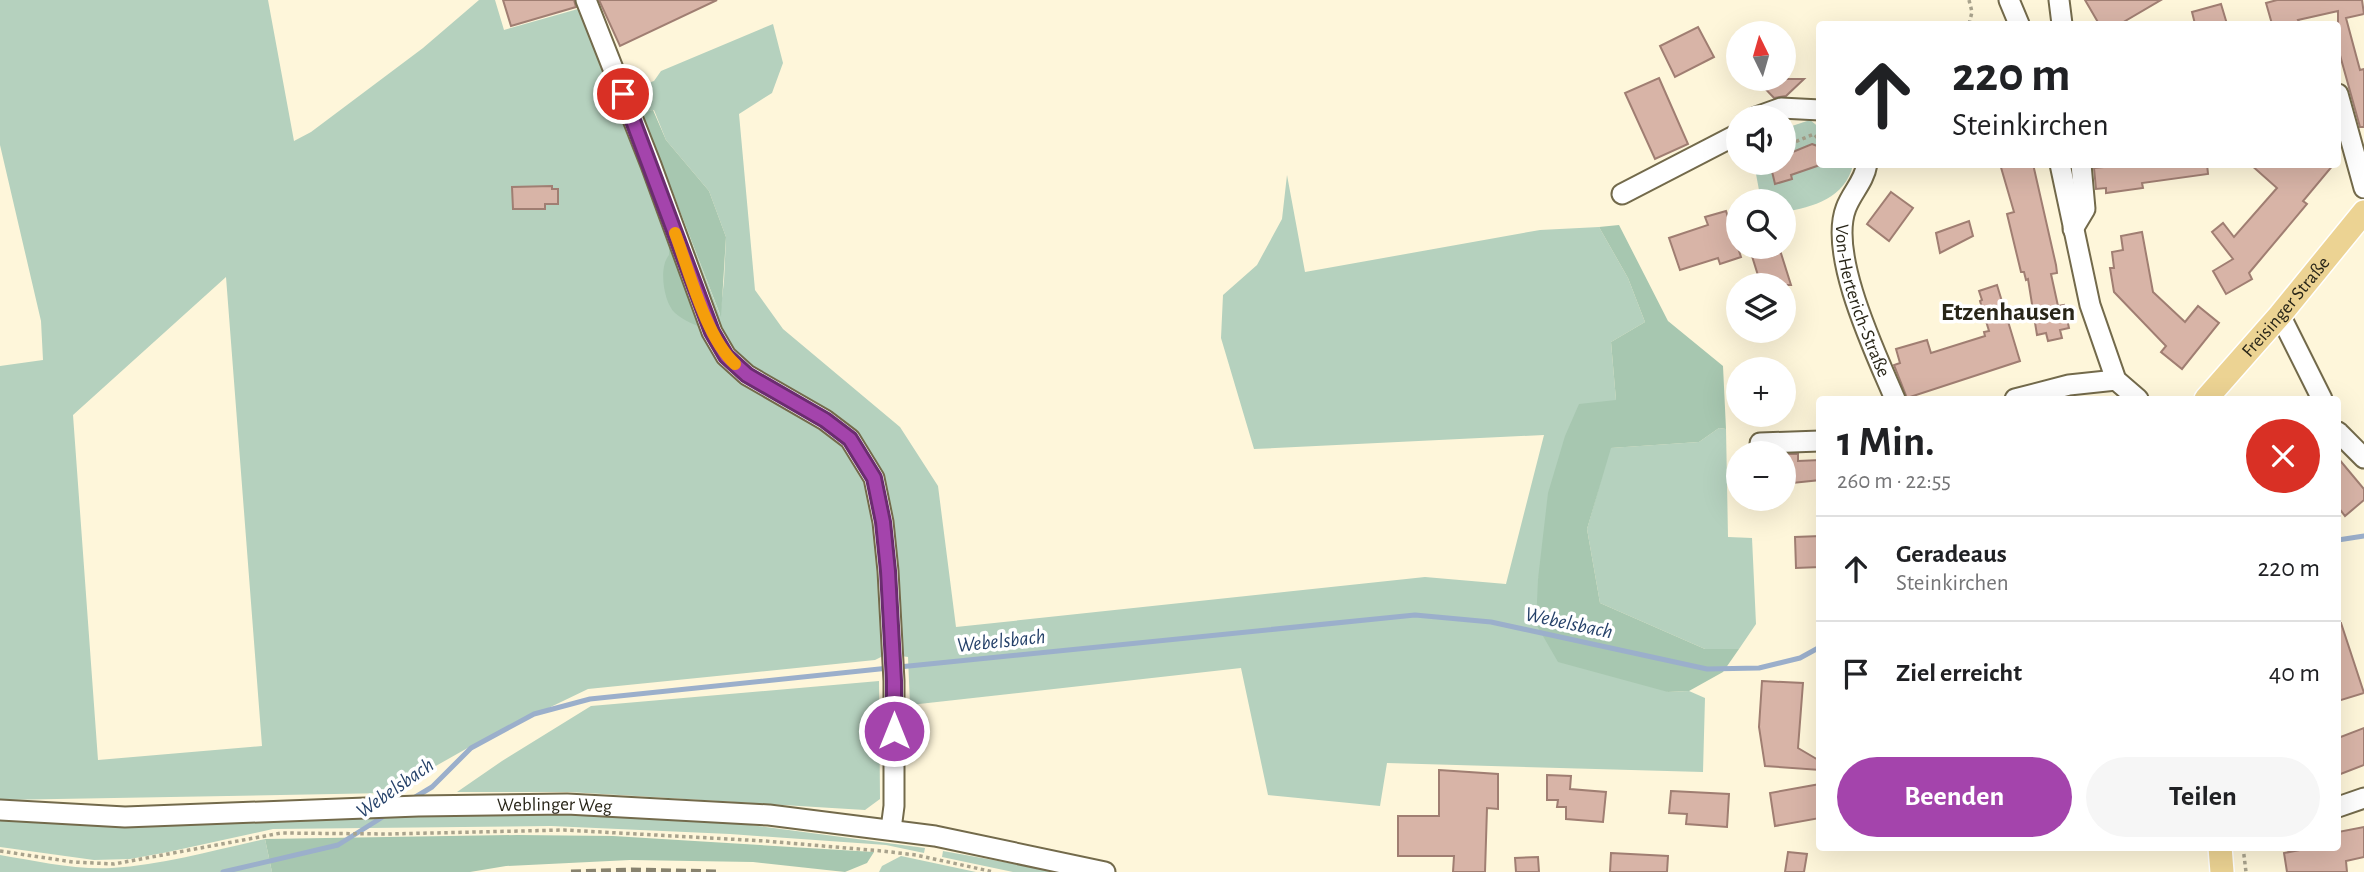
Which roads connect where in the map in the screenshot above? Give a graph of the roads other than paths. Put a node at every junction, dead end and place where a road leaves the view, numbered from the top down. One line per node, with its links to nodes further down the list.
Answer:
1 (586, 0): 31 (street)
2 (2010, 0): 4 (street)
3 (2059, 0): 5 (street)
4 (2018, 21)
5 (2062, 21)
6 (2341, 105): 13 (street)
7 (1796, 109): 8 (street)
8 (1816, 110)
9 (1726, 140): 14 (street)
10 (1866, 168): 19 (street, Von-Herterich-Straße)
11 (2061, 168): 16 (street)
12 (2081, 168): 16 (street)
13 (2364, 188)
14 (1622, 194)
15 (2364, 212): 17 (main road, Freisinger Straße)
16 (2073, 229): 18 (street)
17 (2280, 314): 22 (main road, Freisinger Straße); 23 (street)
18 (2116, 380): 20 (street); 21 (street)
19 (1894, 396)
20 (2027, 396)
21 (2135, 396)
22 (2209, 396)
23 (2321, 396)
24 (2341, 435): 27 (street)
25 (1816, 441): 26 (street)
26 (1796, 442)
27 (2364, 458)
28 (2364, 798): 29 (street)
29 (2341, 806)
30 (0, 810): 31 (street, Weblinger Weg)
31 (891, 829): 33 (street, Weblinger Weg)
32 (2220, 851): 34 (main road)
33 (1105, 872)
34 (2222, 872)

